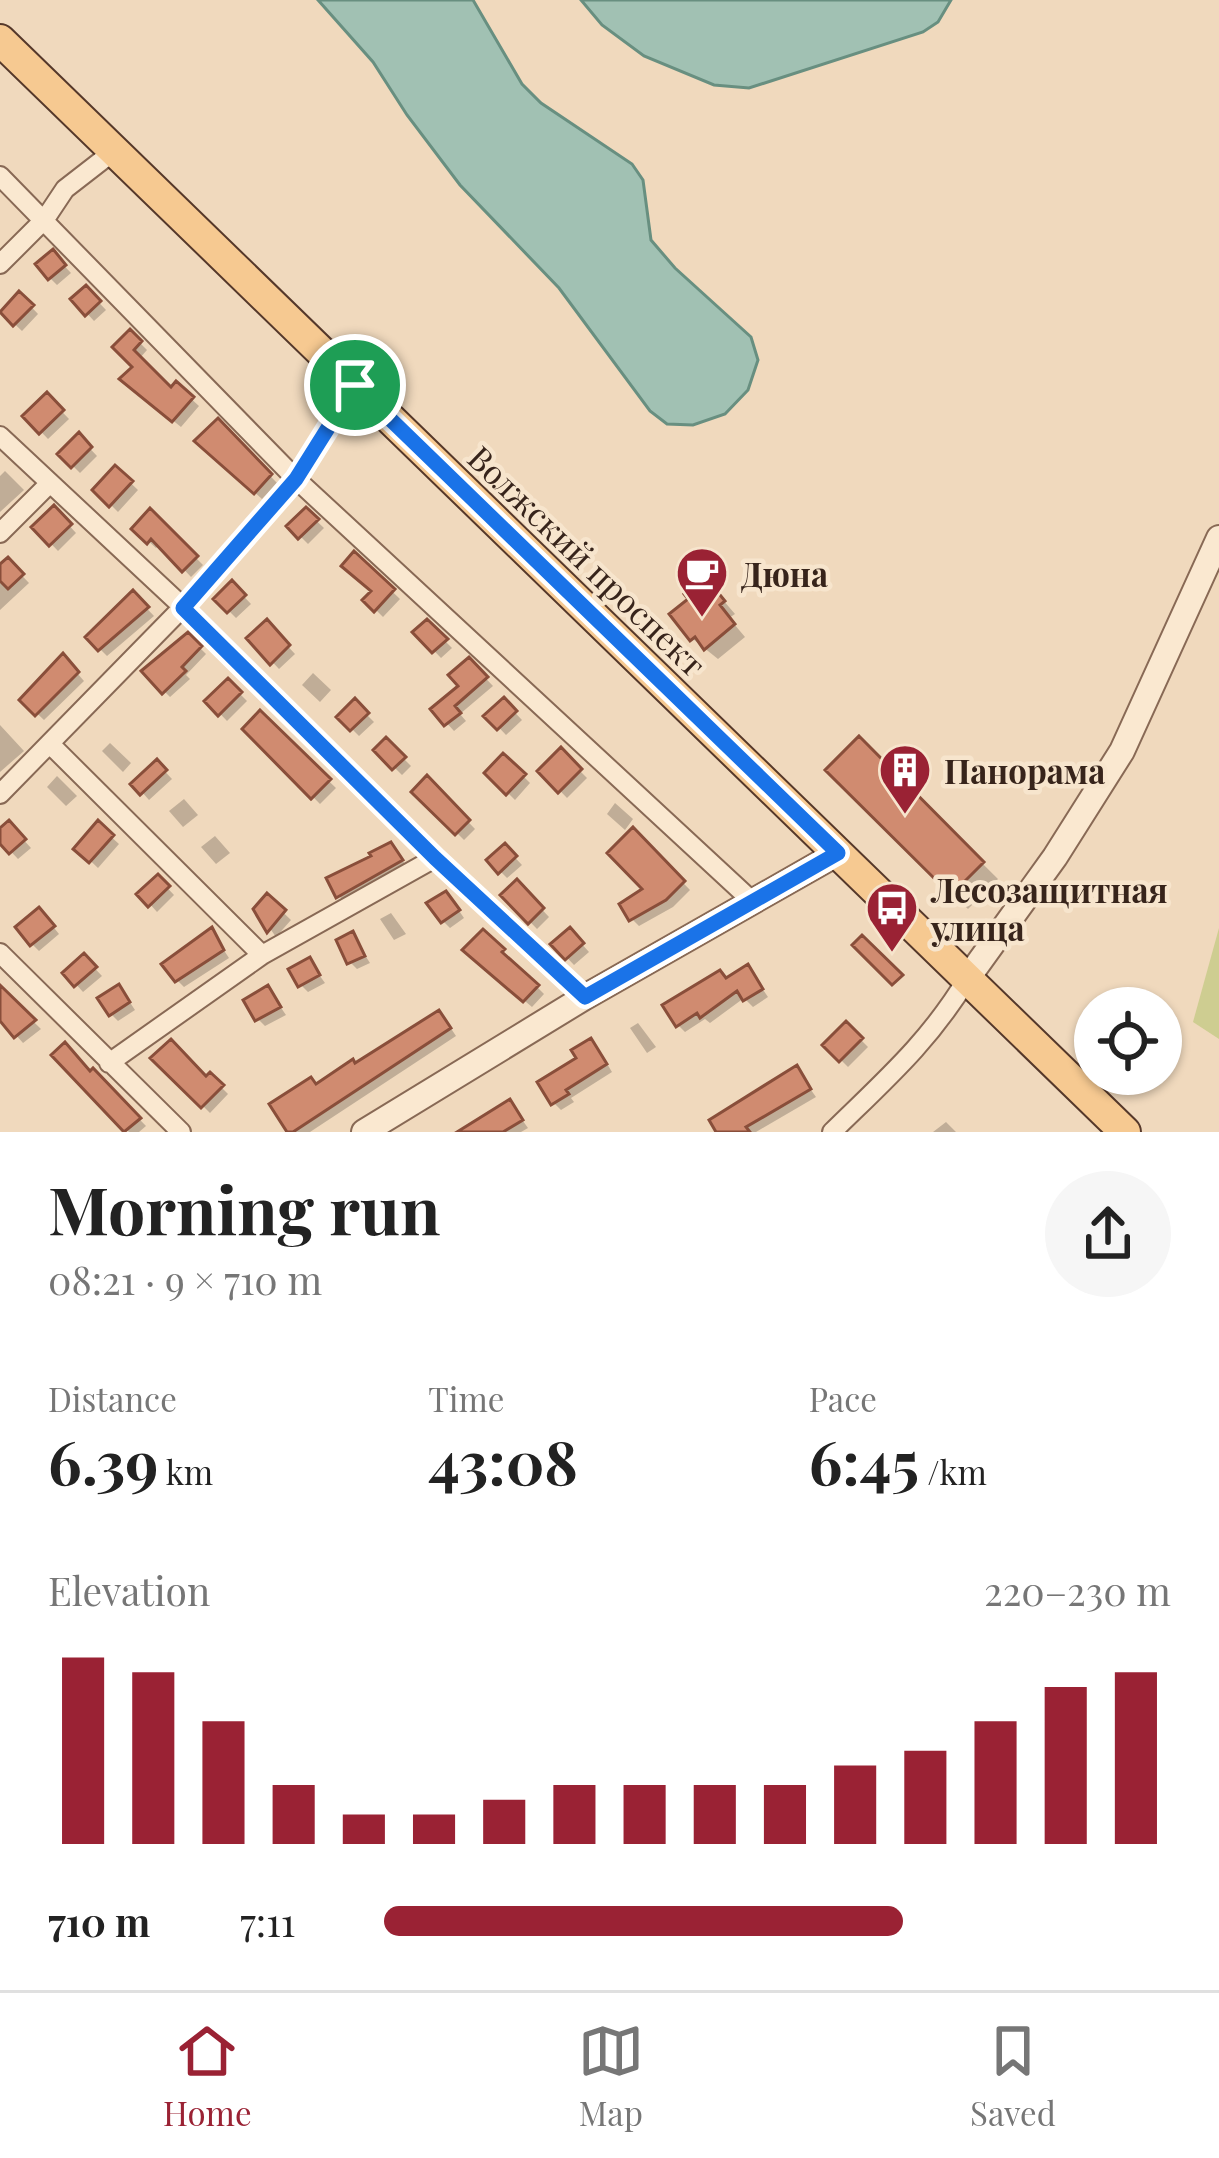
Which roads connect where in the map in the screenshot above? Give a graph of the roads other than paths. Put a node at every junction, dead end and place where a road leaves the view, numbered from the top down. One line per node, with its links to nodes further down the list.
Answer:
1 (0, 40): 2 (main road, Волжский проспект)
2 (113, 152): 4 (street); 6 (main road, Волжский проспект)
3 (0, 176): 4 (street)
4 (44, 219): 5 (street); 8 (street)
5 (0, 264)
6 (355, 385): 8 (street); 15 (main road, Волжский проспект)
7 (0, 436): 9 (street)
8 (296, 479): 12 (street); 17 (street)
9 (49, 484): 10 (street); 12 (street)
10 (0, 533)
11 (1219, 538): 20 (street)
12 (183, 608): 13 (street); 16 (street)
13 (50, 744): 14 (street); 19 (street)
14 (0, 794)
15 (838, 853): 17 (street); 20 (main road, Волжский проспект)
16 (435, 858): 19 (street); 21 (street)
17 (752, 902): 21 (street)
18 (0, 953): 22 (street)
19 (262, 955): 22 (street)
20 (967, 979): 25 (street); 26 (main road, Волжский проспект)
21 (585, 997): 24 (street)
22 (109, 1063): 23 (street)
23 (182, 1132)
24 (364, 1132)
25 (832, 1132)
26 (1125, 1132)

